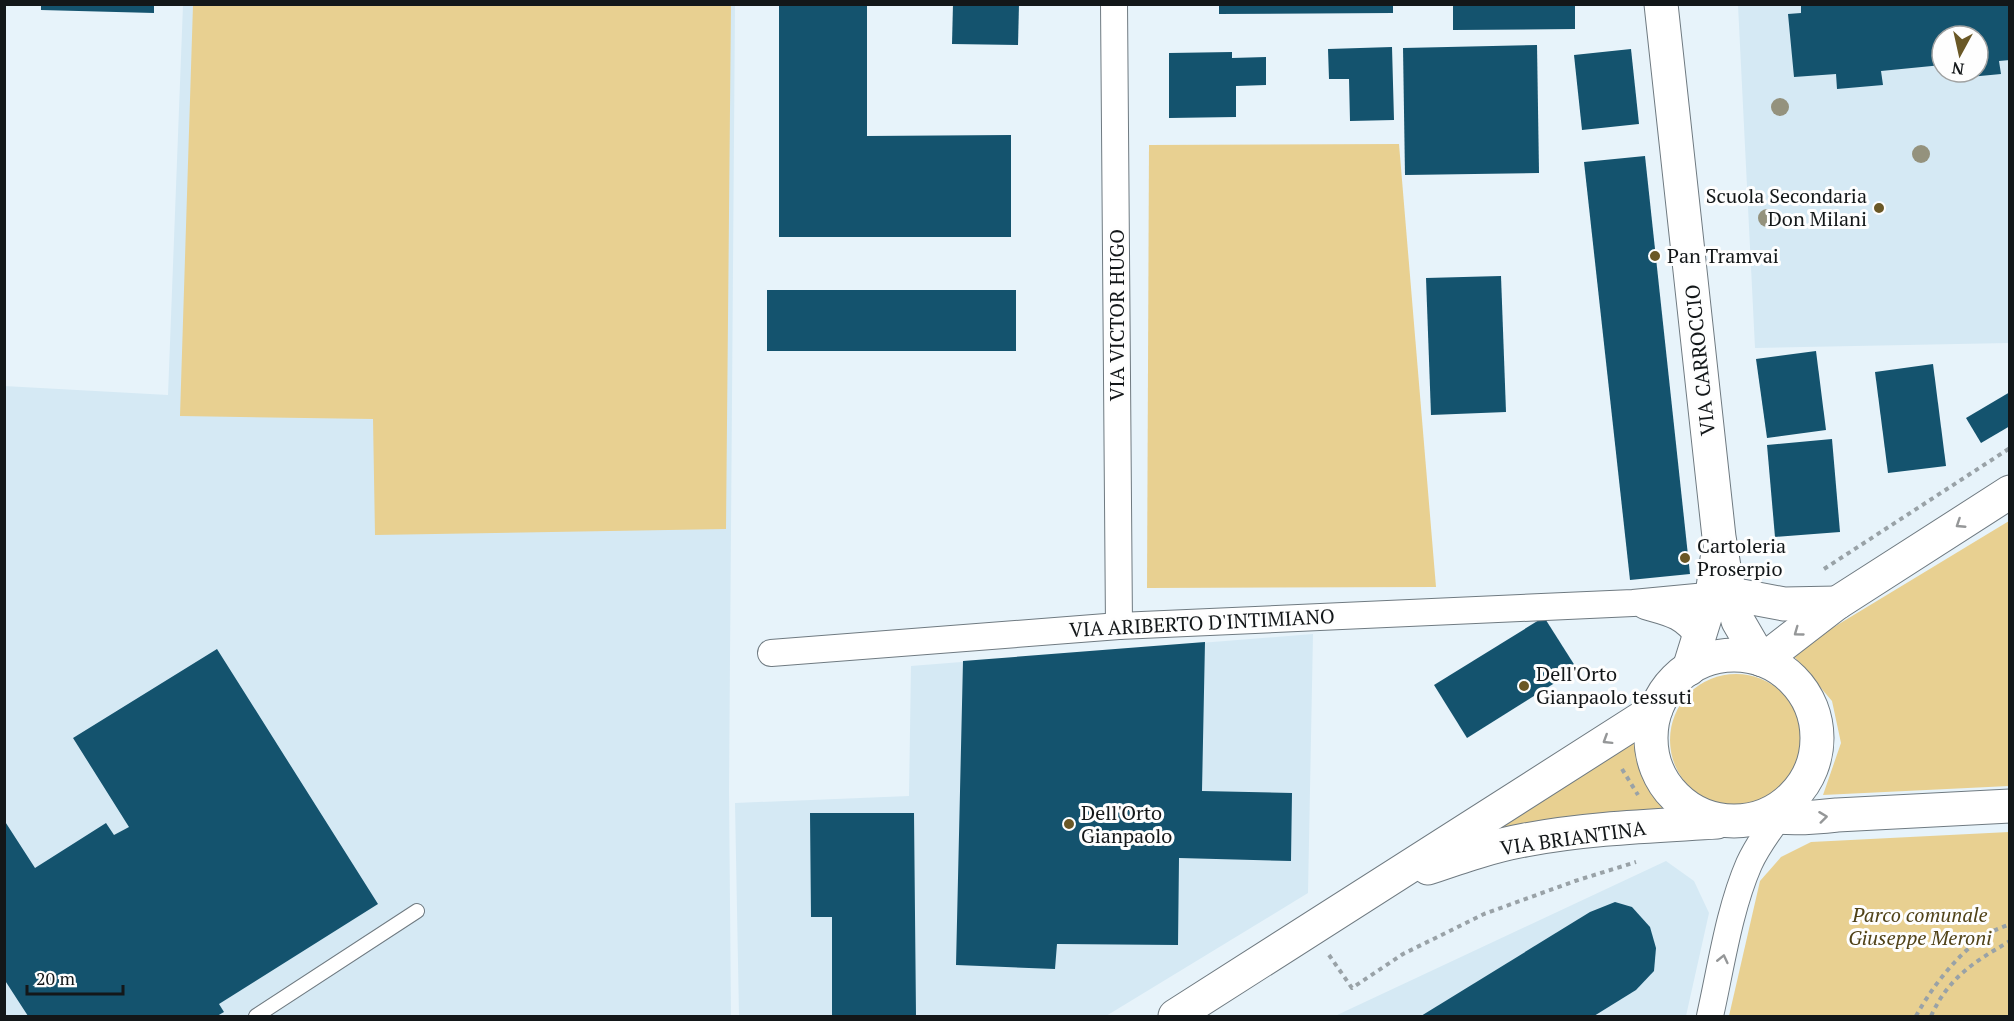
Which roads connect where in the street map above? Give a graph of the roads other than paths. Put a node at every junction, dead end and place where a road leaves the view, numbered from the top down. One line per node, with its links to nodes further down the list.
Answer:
1 (1114, 4): 7 (street, VIA VICTOR HUGO)
2 (1661, 4): 4 (main road, VIA CARROCCIO)
3 (2010, 492): 6 (main road, one-way to 6)
4 (1722, 595): 5 (street, VIA ARIBERTO D'INTIMIANO); 6 (main road); 8 (main road); 10 (main road, VIA CARROCCIO)
5 (1633, 603): 7 (street, VIA ARIBERTO D'INTIMIANO); 8 (street, VIA ARIBERTO D'INTIMIANO)
6 (1837, 603): 10 (main road, one-way to 10)
7 (1119, 626): 9 (street, VIA ARIBERTO D'INTIMIANO)
8 (1698, 637): 11 (main road)
9 (771, 653)
10 (1761, 660): 11 (main road); 14 (main road)
11 (1689, 669): 12 (main road)
12 (1656, 709): 15 (main road); 16 (main road, VIA BRIANTINA, one-way to 16)
13 (2010, 806): 14 (main road, one-way to 13)
14 (1779, 811): 15 (main road); 20 (street, one-way to 14)
15 (1727, 821): 16 (main road, VIA BRIANTINA)
16 (1387, 882): 19 (main road, VIA BRIANTINA)
17 (417, 911): 18 (lane)
18 (256, 1017)
19 (1175, 1017)
20 (1710, 1017)

